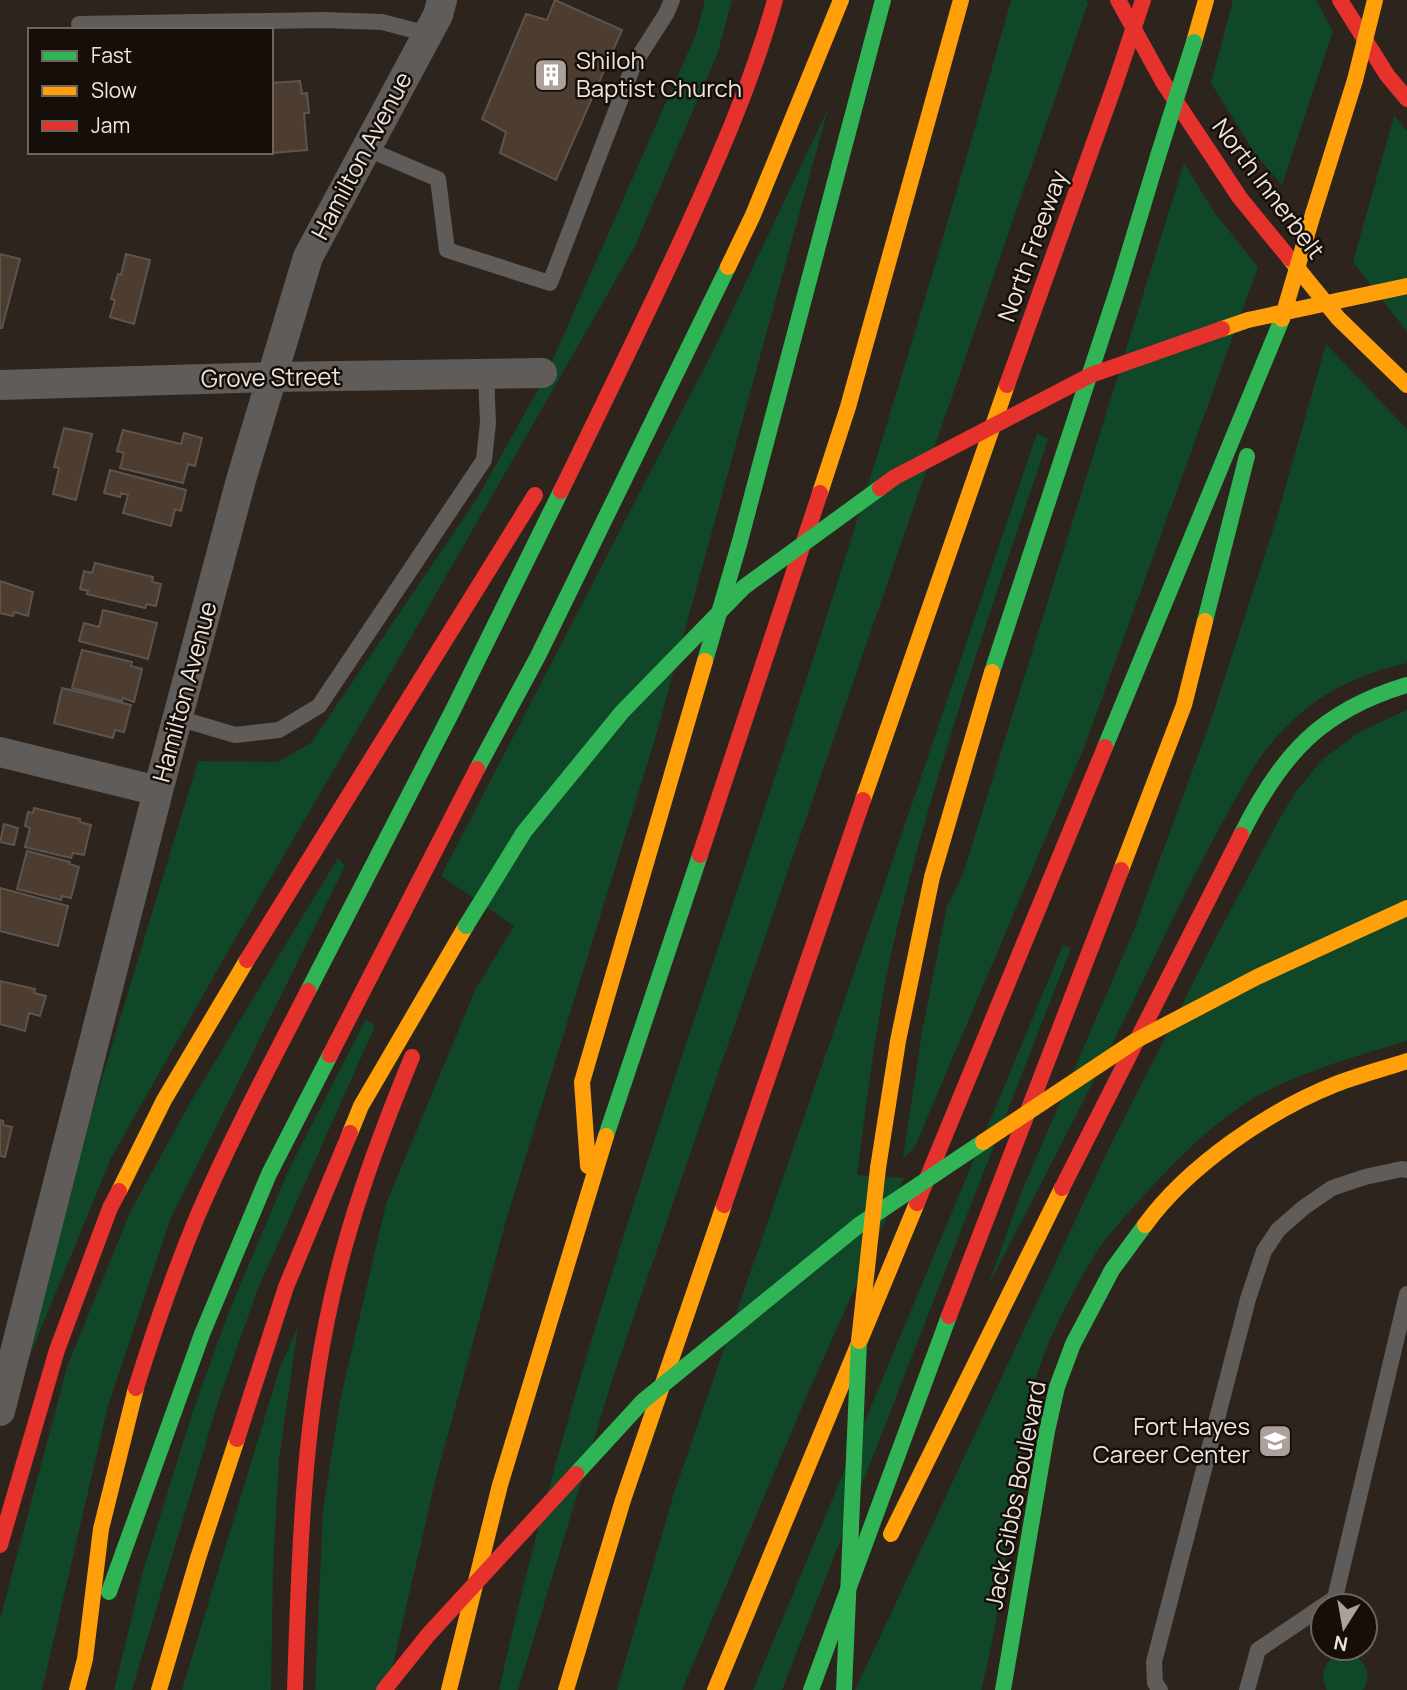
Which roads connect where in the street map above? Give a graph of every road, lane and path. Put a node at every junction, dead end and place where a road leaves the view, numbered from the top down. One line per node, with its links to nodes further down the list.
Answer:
1 (442, 0): 13 (street, Hamilton Avenue)
2 (672, 0): 15 (lane)
3 (775, 0): 17 (main road)
4 (841, 0): 40 (main road)
5 (883, 0): 34 (main road)
6 (961, 0): 34 (main road)
7 (1118, 0): 22 (main road, North Innerbelt)
8 (1143, 0): 46 (main road, North Freeway, bridge)
9 (1206, 0): 49 (main road, bridge)
10 (1340, 0): 14 (main road)
11 (1376, 0): 18 (main road, bridge)
12 (79, 24): 13 (lane)
13 (428, 34): 15 (street, Hamilton Avenue)
14 (1407, 99)
15 (365, 148): 21 (street, Hamilton Avenue)
16 (1407, 286): 31 (main road, bridge)
17 (648, 315): 24 (main road); 40 (main road)
18 (1282, 319): 47 (main road); 48 (main road)
19 (542, 373): 20 (street, Grove Street)
20 (486, 374): 21 (street, Grove Street); 27 (lane)
21 (272, 377): 23 (street, Grove Street); 27 (street, Hamilton Avenue)
22 (1407, 385)
23 (0, 386)
24 (566, 445)
25 (544, 481): 38 (main road)
26 (1407, 684): 37 (main road)
27 (178, 718): 29 (street, Hamilton Avenue)
28 (0, 752): 29 (street)
29 (158, 791): 36 (street, Hamilton Avenue)
30 (1407, 908): 44 (main road, bridge)
31 (466, 926): 42 (main road); 43 (main road)
32 (1407, 1061): 50 (main road, Jack Gibbs Boulevard)
33 (1407, 1170): 51 (lane)
34 (589, 1185): 45 (main road)
35 (1407, 1294): 52 (lane)
36 (0, 1411)
37 (886, 1543)
38 (0, 1545)
39 (868, 1580): 48 (main road)
40 (85, 1659): 41 (main road)
41 (77, 1690)
42 (159, 1690)
43 (295, 1690)
44 (384, 1690)
45 (449, 1690)
46 (566, 1690)
47 (715, 1690)
48 (813, 1690)
49 (844, 1690)
50 (1003, 1690)
51 (1160, 1690)
52 (1247, 1690)

